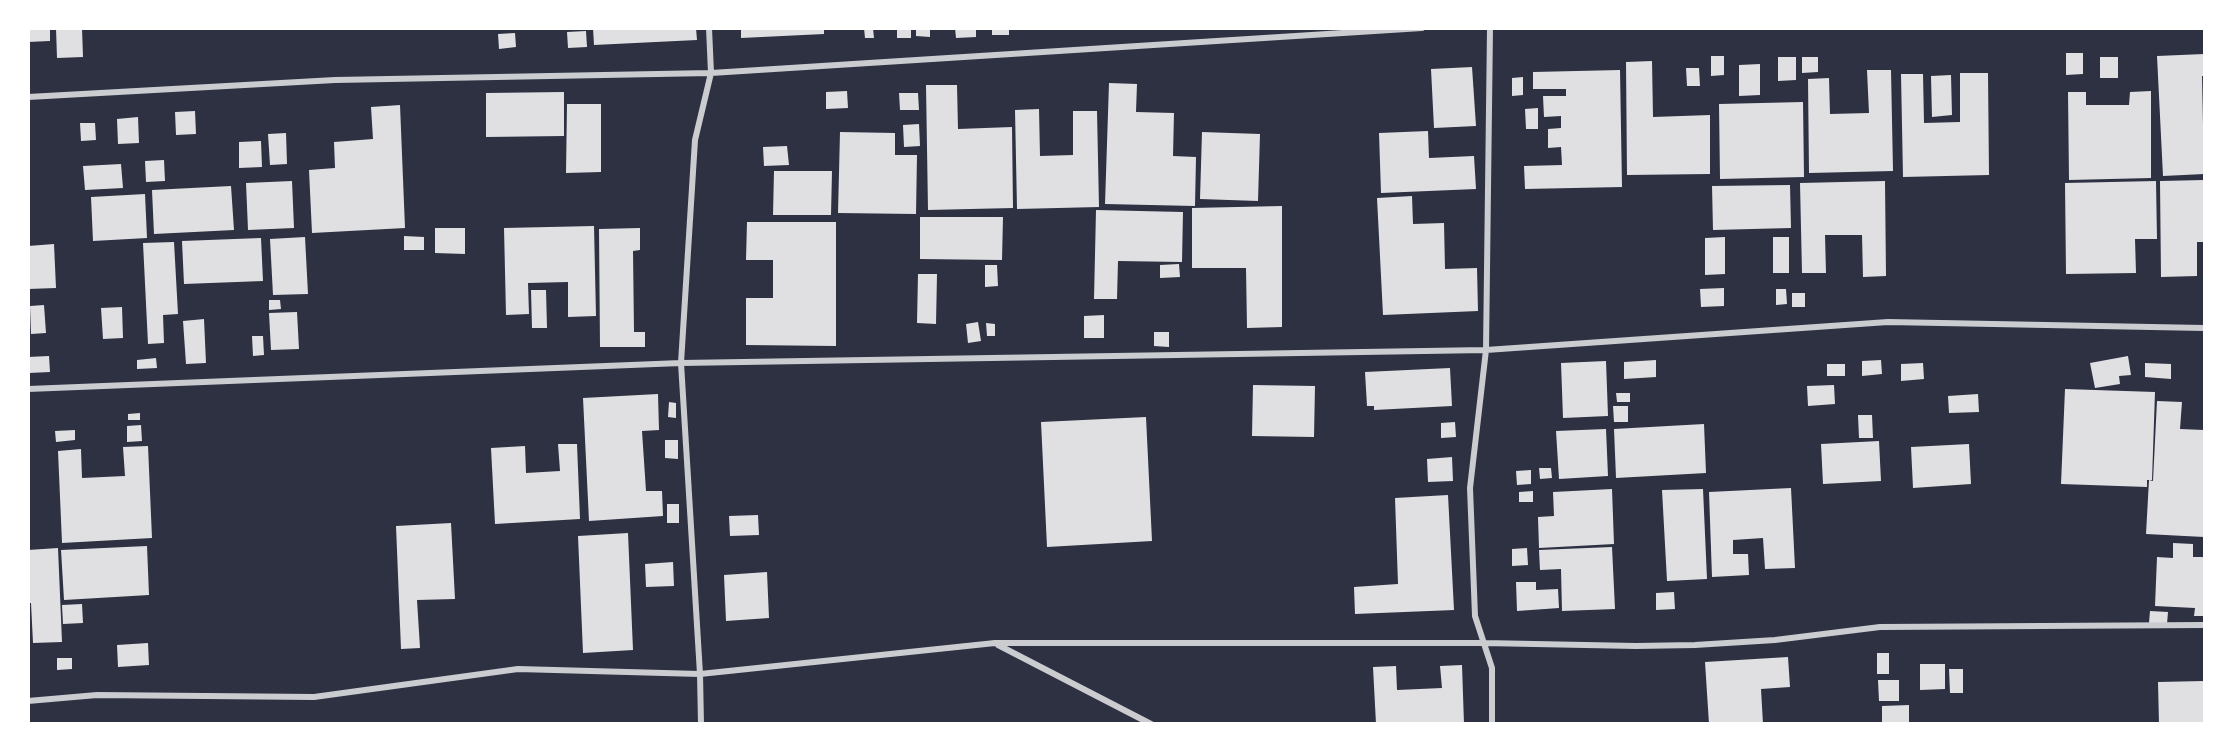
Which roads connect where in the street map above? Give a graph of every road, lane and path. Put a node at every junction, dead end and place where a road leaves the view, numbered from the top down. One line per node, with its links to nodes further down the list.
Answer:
1 (709, 28): 4 (street)
2 (1422, 28): 4 (street)
3 (1490, 28): 7 (street)
4 (711, 73): 5 (street); 8 (street)
5 (28, 97)
6 (2205, 328): 7 (street)
7 (1486, 350): 8 (street); 12 (street)
8 (681, 363): 9 (street); 13 (street)
9 (28, 389)
10 (2205, 625): 12 (street)
11 (995, 643): 12 (street); 13 (street); 16 (street)
12 (1485, 643): 17 (street)
13 (700, 674): 14 (street); 15 (street)
14 (28, 701)
15 (701, 723)
16 (1150, 723)
17 (1492, 723)

